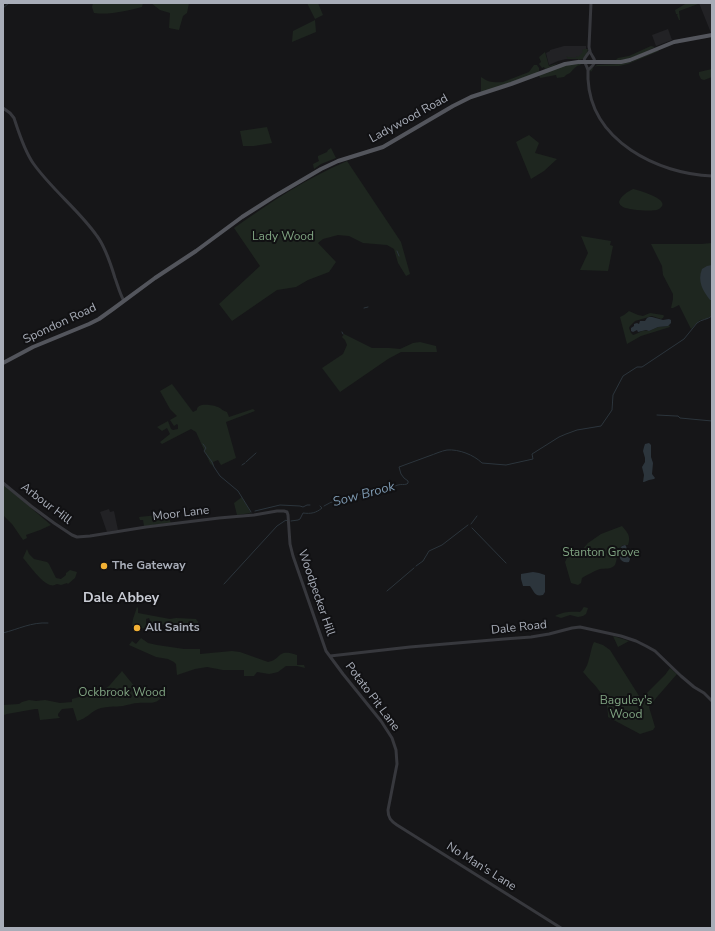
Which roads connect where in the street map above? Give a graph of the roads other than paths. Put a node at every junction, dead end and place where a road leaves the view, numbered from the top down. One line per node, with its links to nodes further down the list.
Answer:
1 (591, 3): 3 (street)
2 (712, 35): 5 (main road, Ladywood Road)
3 (590, 51): 4 (street); 5 (street)
4 (584, 62): 5 (main road, Ladywood Road); 6 (street); 9 (main road, Ladywood Road)
5 (595, 62): 6 (street)
6 (588, 70): 8 (street)
7 (3, 108): 9 (street)
8 (712, 176)
9 (124, 301): 10 (main road, Spondon Road)
10 (3, 363)
11 (3, 483): 13 (street, Arbour Hill)
12 (285, 511): 13 (street, Moor Lane); 14 (street, Woodpecker Hill)
13 (80, 537)
14 (330, 656): 15 (street, Dale Road); 16 (street, Potato Pit Lane)
15 (712, 701)
16 (391, 821): 17 (street, No Man's Lane)
17 (561, 928)

